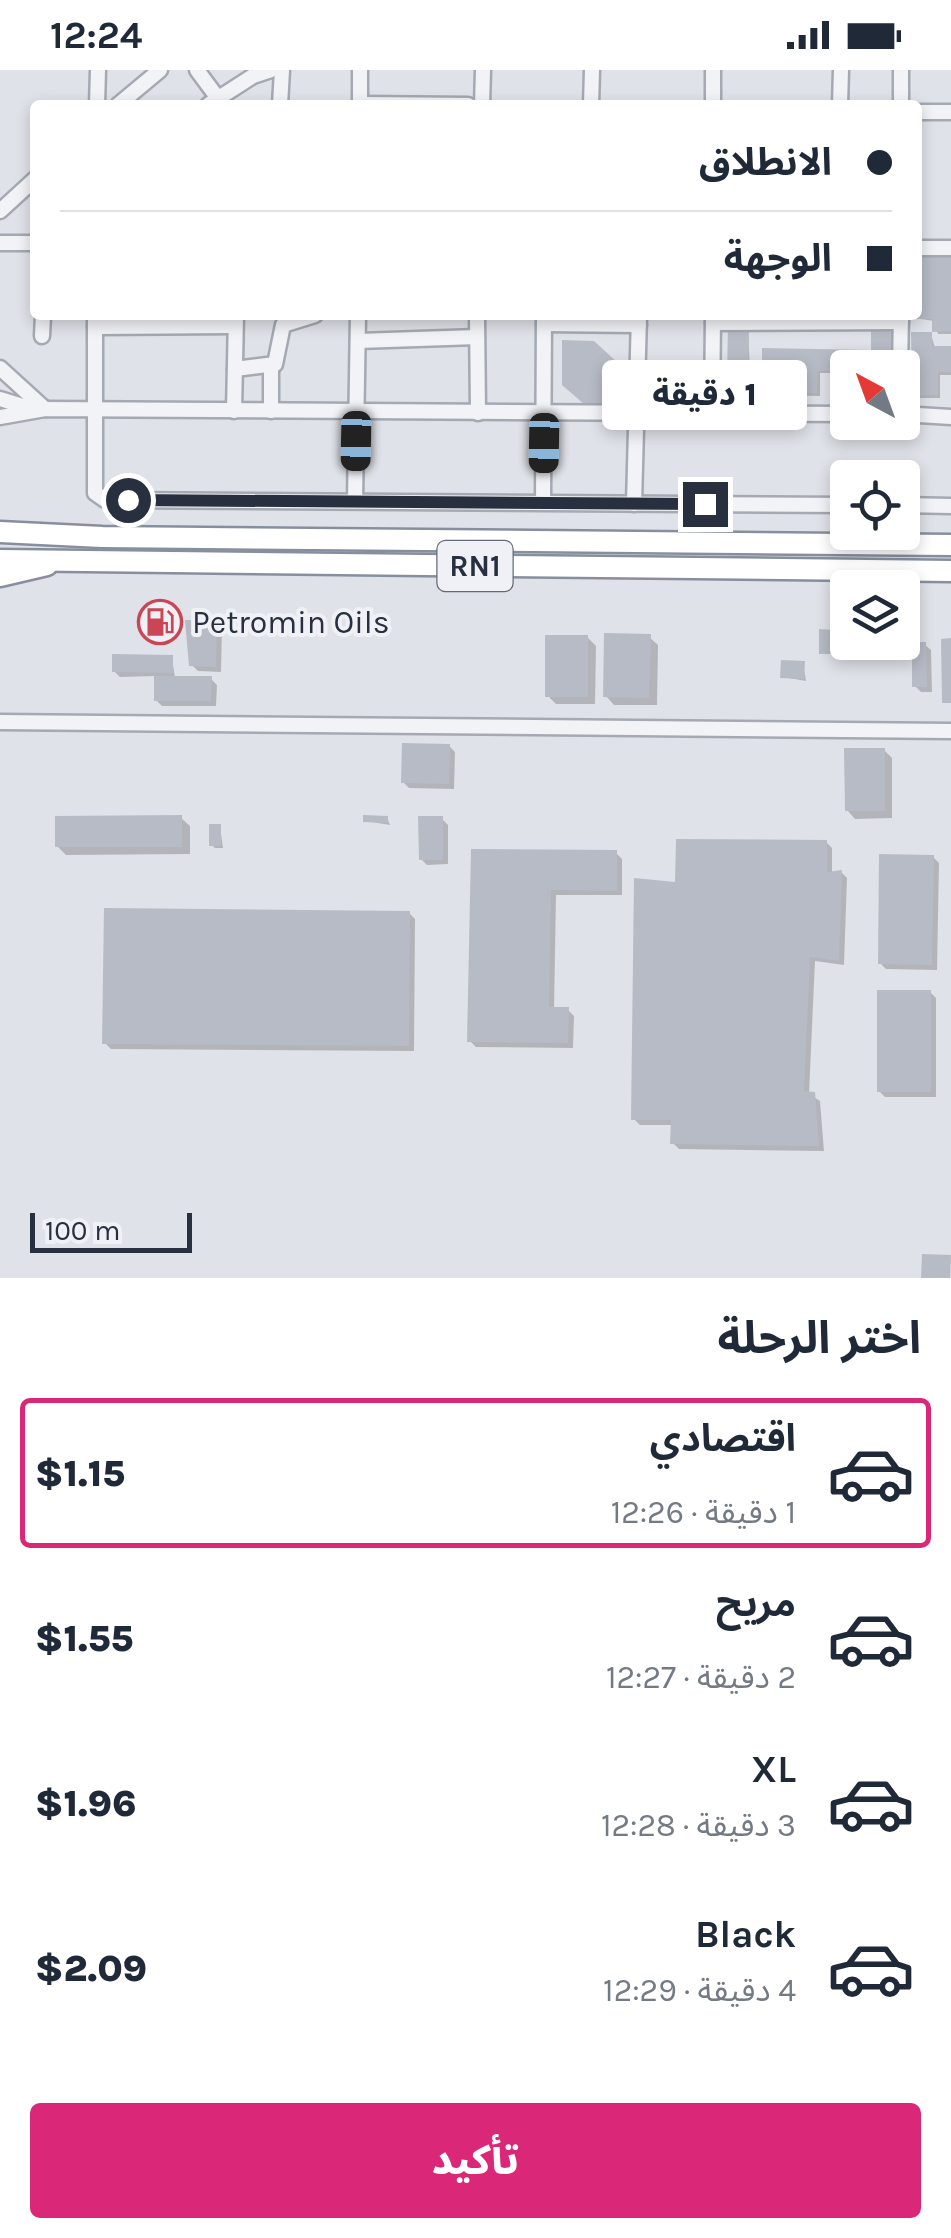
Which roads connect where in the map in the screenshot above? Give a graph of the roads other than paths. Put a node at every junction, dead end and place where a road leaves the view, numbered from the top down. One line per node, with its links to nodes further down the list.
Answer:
1 (98, 70): 13 (street)
2 (160, 70): 14 (street)
3 (197, 70): 15 (street)
4 (271, 70): 12 (street)
5 (282, 70): 18 (street)
6 (360, 70): 19 (street)
7 (483, 70): 20 (street)
8 (592, 70): 21 (street)
9 (713, 70): 22 (street)
10 (842, 70): 23 (street)
11 (901, 70): 24 (street)
12 (234, 87): 16 (street); 17 (street)
13 (96, 100)
14 (124, 100)
15 (212, 100)
16 (214, 100)
17 (235, 100)
18 (280, 100)
19 (360, 100)
20 (482, 100)
21 (591, 100)
22 (713, 100)
23 (840, 100)
24 (901, 100)
25 (922, 112): 26 (street)
26 (951, 112)
27 (30, 184): 28 (street)
28 (0, 211)
29 (0, 243): 30 (street)
30 (30, 243)
31 (922, 248): 32 (street)
32 (951, 248)
33 (43, 320): 43 (street)
34 (297, 320): 47 (street)
35 (358, 320): 45 (street)
36 (477, 320): 44 (street)
37 (544, 320): 38 (street); 57 (street)
38 (639, 320): 58 (street)
39 (713, 320): 60 (street)
40 (901, 320): 46 (street)
41 (95, 321): 42 (street); 52 (street)
42 (236, 321): 49 (street)
43 (42, 336)
44 (476, 337): 45 (street); 56 (street)
45 (358, 341): 55 (street)
46 (900, 350)
47 (271, 366): 49 (street); 54 (street)
48 (0, 368): 51 (street)
49 (235, 369): 53 (street)
50 (0, 399): 51 (street)
51 (40, 409): 52 (street); 63 (street)
52 (94, 410): 53 (street); 64 (street)
53 (234, 411): 54 (street)
54 (271, 411): 55 (street)
55 (357, 412): 56 (street); 64 (street)
56 (478, 413): 57 (street)
57 (544, 413): 58 (street); 65 (street)
58 (636, 414): 60 (street); 66 (street)
59 (830, 414): 60 (street)
60 (712, 415)
61 (920, 415): 62 (street)
62 (951, 416)
63 (0, 417)
64 (355, 500): 65 (street)
65 (543, 502): 66 (street)
66 (634, 504): 67 (street)
67 (830, 505)
68 (920, 506): 69 (street)
69 (951, 506)
70 (6, 530): 71 (highway, RN1)
71 (951, 544)
72 (0, 560): 73 (highway, RN1)
73 (67, 560): 74 (highway, RN1); 75 (highway)
74 (951, 572)
75 (0, 576)
76 (0, 722): 77 (street)
77 (951, 731)

